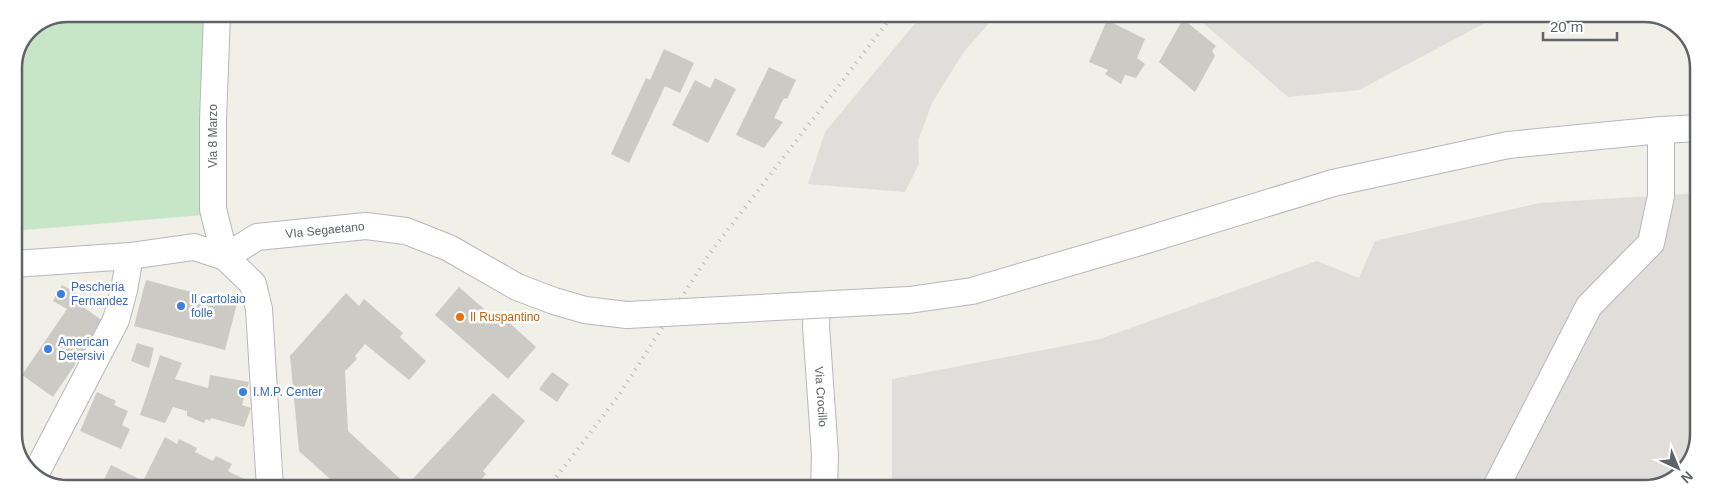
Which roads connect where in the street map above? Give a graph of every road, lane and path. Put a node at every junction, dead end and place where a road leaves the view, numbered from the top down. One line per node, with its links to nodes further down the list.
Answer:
1 (217, 22): 5 (street, Via 8 Marzo)
2 (1690, 128): 3 (street, VIa Segaetano)
3 (1661, 130): 7 (street, VIa Segaetano, bridge); 11 (street)
4 (130, 256): 5 (street); 6 (street); 8 (street)
5 (225, 257): 7 (street, VIa Segaetano, bridge); 9 (street)
6 (23, 263)
7 (817, 305): 10 (street, Via Crocillo)
8 (38, 469)
9 (270, 480)
10 (824, 480)
11 (1500, 480)

